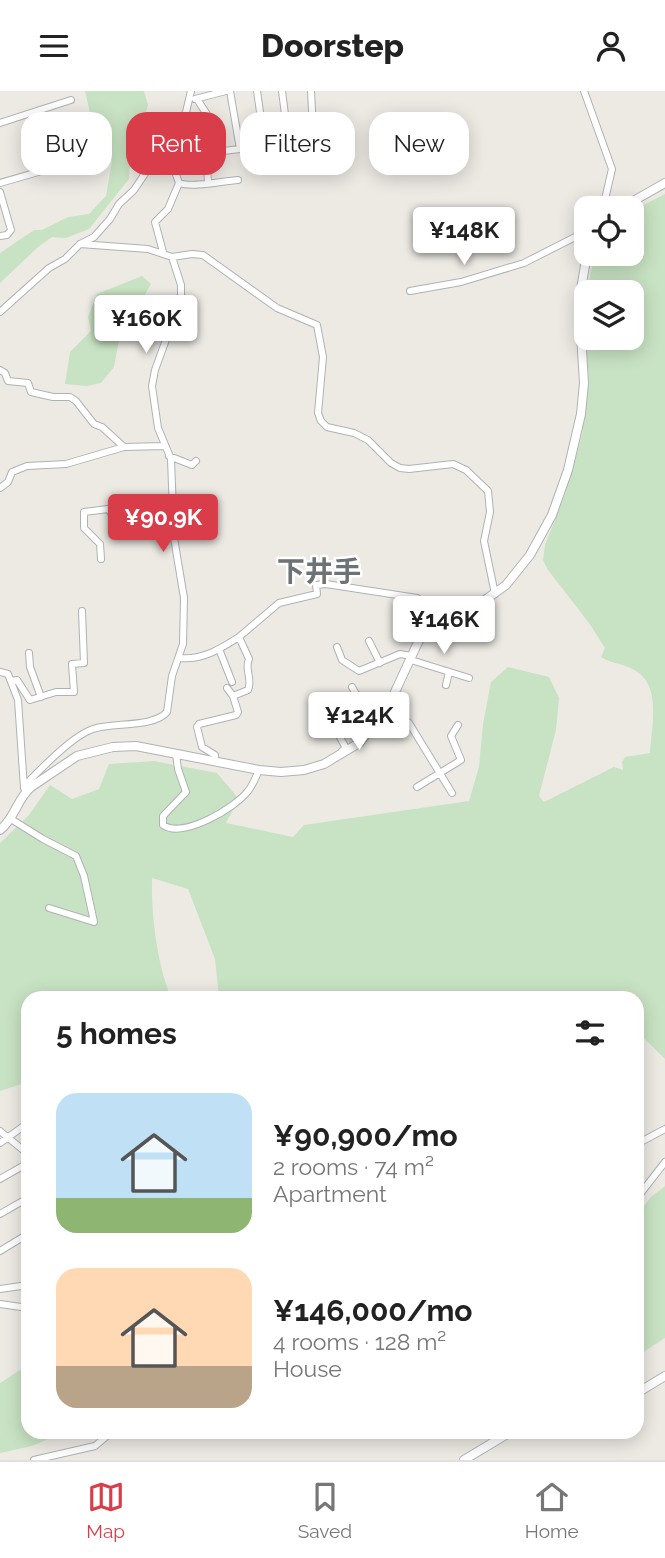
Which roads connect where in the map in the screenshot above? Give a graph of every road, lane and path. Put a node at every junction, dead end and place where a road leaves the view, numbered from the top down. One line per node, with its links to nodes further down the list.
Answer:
1 (191, 91): 8 (street)
2 (228, 91): 8 (street); 15 (street)
3 (257, 91): 11 (street)
4 (282, 91): 12 (street)
5 (311, 91): 13 (street)
6 (584, 91): 27 (street)
7 (71, 100): 14 (street)
8 (194, 100): 9 (street); 10 (street)
9 (187, 112)
10 (204, 112)
11 (260, 112)
12 (285, 112)
13 (312, 112)
14 (0, 123)
15 (240, 149): 16 (street)
16 (226, 150)
17 (28, 175): 23 (street)
18 (144, 175): 31 (street)
19 (176, 175): 24 (street)
20 (208, 175): 22 (street)
21 (238, 180): 22 (street)
22 (208, 182): 24 (street)
23 (0, 183)
24 (179, 183): 32 (street)
25 (665, 183): 28 (street)
26 (0, 192): 29 (street)
27 (606, 196)
28 (642, 196)
29 (0, 236)
30 (574, 238): 35 (street)
31 (80, 244): 32 (street); 36 (street)
32 (163, 252): 33 (street)
33 (172, 257): 39 (street); 46 (street)
34 (585, 266): 46 (street)
35 (410, 291)
36 (1, 309)
37 (0, 370): 38 (street)
38 (4, 382): 40 (street)
39 (164, 446): 40 (street); 41 (street)
40 (124, 447): 43 (street)
41 (169, 456): 42 (street); 44 (street)
42 (196, 461)
43 (0, 488)
44 (174, 538): 45 (street); 54 (street)
45 (101, 559)
46 (495, 594): 48 (street)
47 (82, 611): 64 (street)
48 (440, 619): 49 (street); 55 (street)
49 (239, 636): 52 (street); 63 (street)
50 (369, 641): 56 (street)
51 (337, 647): 56 (street)
52 (219, 649): 54 (street); 63 (street)
53 (29, 653): 64 (street)
54 (180, 658): 75 (street)
55 (411, 658): 56 (street); 58 (street); 65 (street)
56 (380, 663)
57 (0, 672): 60 (street)
58 (449, 672): 59 (street); 61 (street)
59 (469, 678)
60 (12, 681): 64 (street); 75 (street)
61 (446, 685)
62 (352, 687): 66 (street)
63 (233, 696): 70 (street)
64 (41, 697)
65 (388, 707): 66 (street); 73 (street)
66 (382, 715): 71 (street)
67 (333, 725): 71 (street)
68 (458, 725): 73 (street)
69 (176, 754): 70 (street); 72 (street); 75 (street)
70 (215, 761): 72 (street)
71 (316, 767): 72 (street)
72 (259, 770)
73 (439, 772): 74 (street); 76 (street)
74 (417, 787)
75 (24, 789): 77 (street)
76 (452, 793)
77 (11, 819): 78 (street); 79 (street)
78 (0, 830)
79 (49, 908)
80 (21, 1128): 83 (street)
81 (665, 1129): 84 (street)
82 (0, 1131): 83 (street)
83 (7, 1139): 85 (street); 86 (street)
84 (644, 1140)
85 (0, 1143)
86 (21, 1149)
87 (665, 1162): 90 (street)
88 (21, 1167): 89 (street)
89 (0, 1179)
90 (644, 1189)
91 (21, 1202): 92 (street)
92 (0, 1214)
93 (21, 1238): 94 (street)
94 (0, 1251)
95 (21, 1286): 96 (street)
96 (0, 1289)
97 (0, 1304): 98 (street)
98 (21, 1307)
99 (665, 1376): 100 (street)
100 (644, 1389)
101 (103, 1439): 103 (street)
102 (499, 1439): 104 (street)
103 (33, 1460)
104 (464, 1460)

